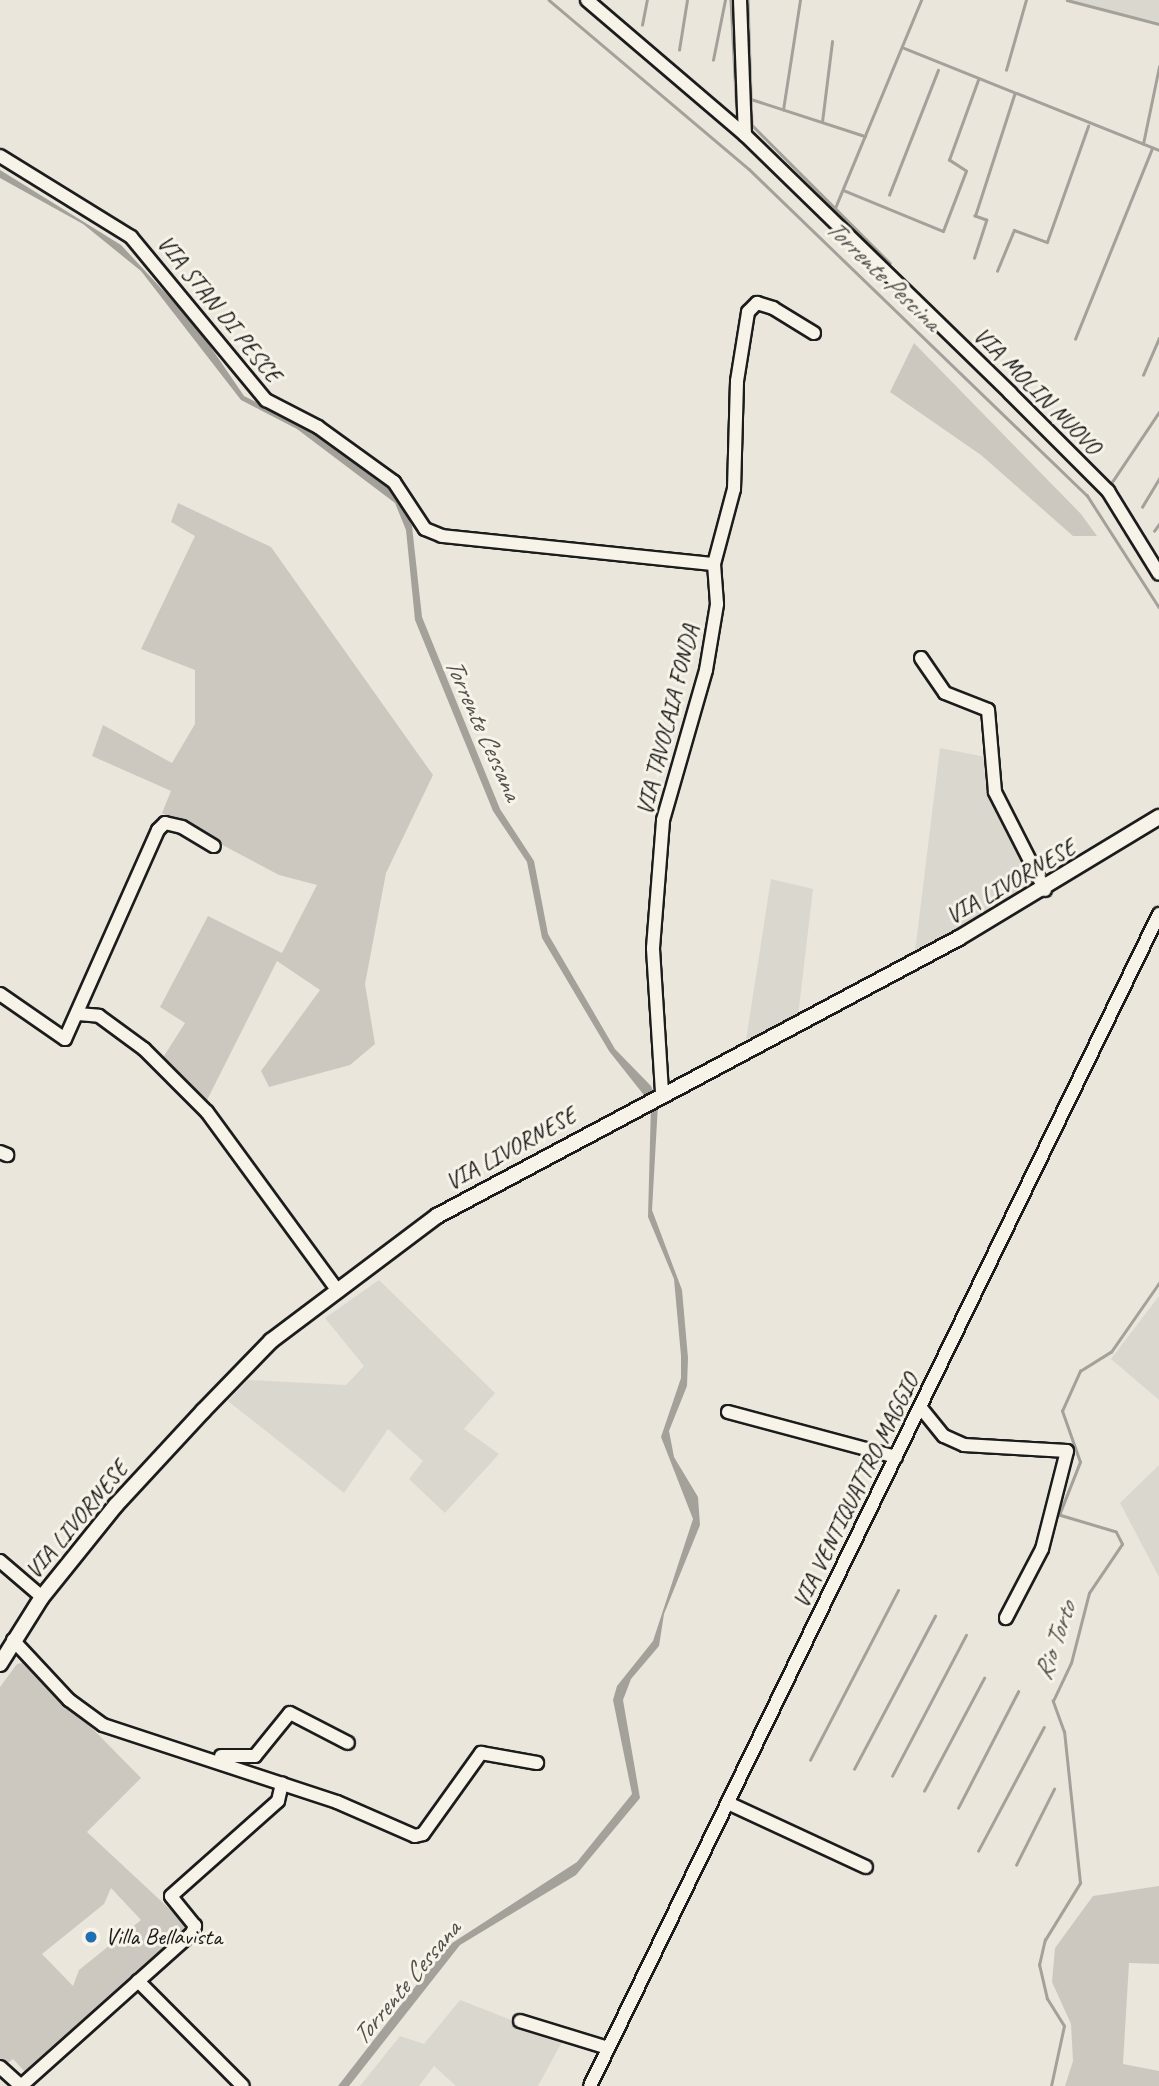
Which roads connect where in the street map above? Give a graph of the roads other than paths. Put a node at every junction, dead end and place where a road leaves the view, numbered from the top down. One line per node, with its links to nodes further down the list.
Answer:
1 (587, 0): 3 (street, VIA MOLIN NUOVO)
2 (740, 0): 3 (street)
3 (745, 135): 7 (street, VIA MOLIN NUOVO)
4 (0, 156): 6 (street, VIA STAN DI PESCE)
5 (814, 333): 6 (street, VIA TAVOLAIA FONDA)
6 (714, 564): 15 (street, VIA TAVOLAIA FONDA)
7 (1159, 574)
8 (921, 658): 11 (street)
9 (1159, 817): 11 (main road, VIA LIVORNESE)
10 (214, 846): 14 (street)
11 (1045, 890): 15 (main road, VIA LIVORNESE)
12 (1159, 914): 17 (street, VIA VENTIQUATTRO MAGGIO)
13 (0, 994): 14 (street)
14 (78, 1014): 16 (street)
15 (660, 1093): 16 (main road, VIA LIVORNESE)
16 (338, 1291): 21 (main road, VIA LIVORNESE)
17 (921, 1408): 19 (street, VIA VENTIQUATTRO MAGGIO); 22 (street)
18 (728, 1412): 19 (street)
19 (896, 1457): 29 (street, VIA VENTIQUATTRO MAGGIO)
20 (0, 1561): 21 (street)
21 (42, 1597): 23 (main road, VIA LIVORNESE)
22 (1006, 1618)
23 (13, 1640): 24 (main road, VIA LIVORNESE); 26 (street)
24 (0, 1664)
25 (348, 1743): 26 (street)
26 (176, 1749): 28 (street)
27 (537, 1763): 28 (street)
28 (282, 1783): 31 (street)
29 (728, 1802): 30 (street); 33 (street, VIA VENTIQUATTRO MAGGIO)
30 (866, 1867)
31 (138, 1981): 35 (street); 36 (street)
32 (520, 2021): 33 (street)
33 (608, 2048): 37 (street, VIA VENTIQUATTRO MAGGIO)
34 (0, 2067): 35 (street)
35 (21, 2086)
36 (243, 2086)
37 (590, 2086)

